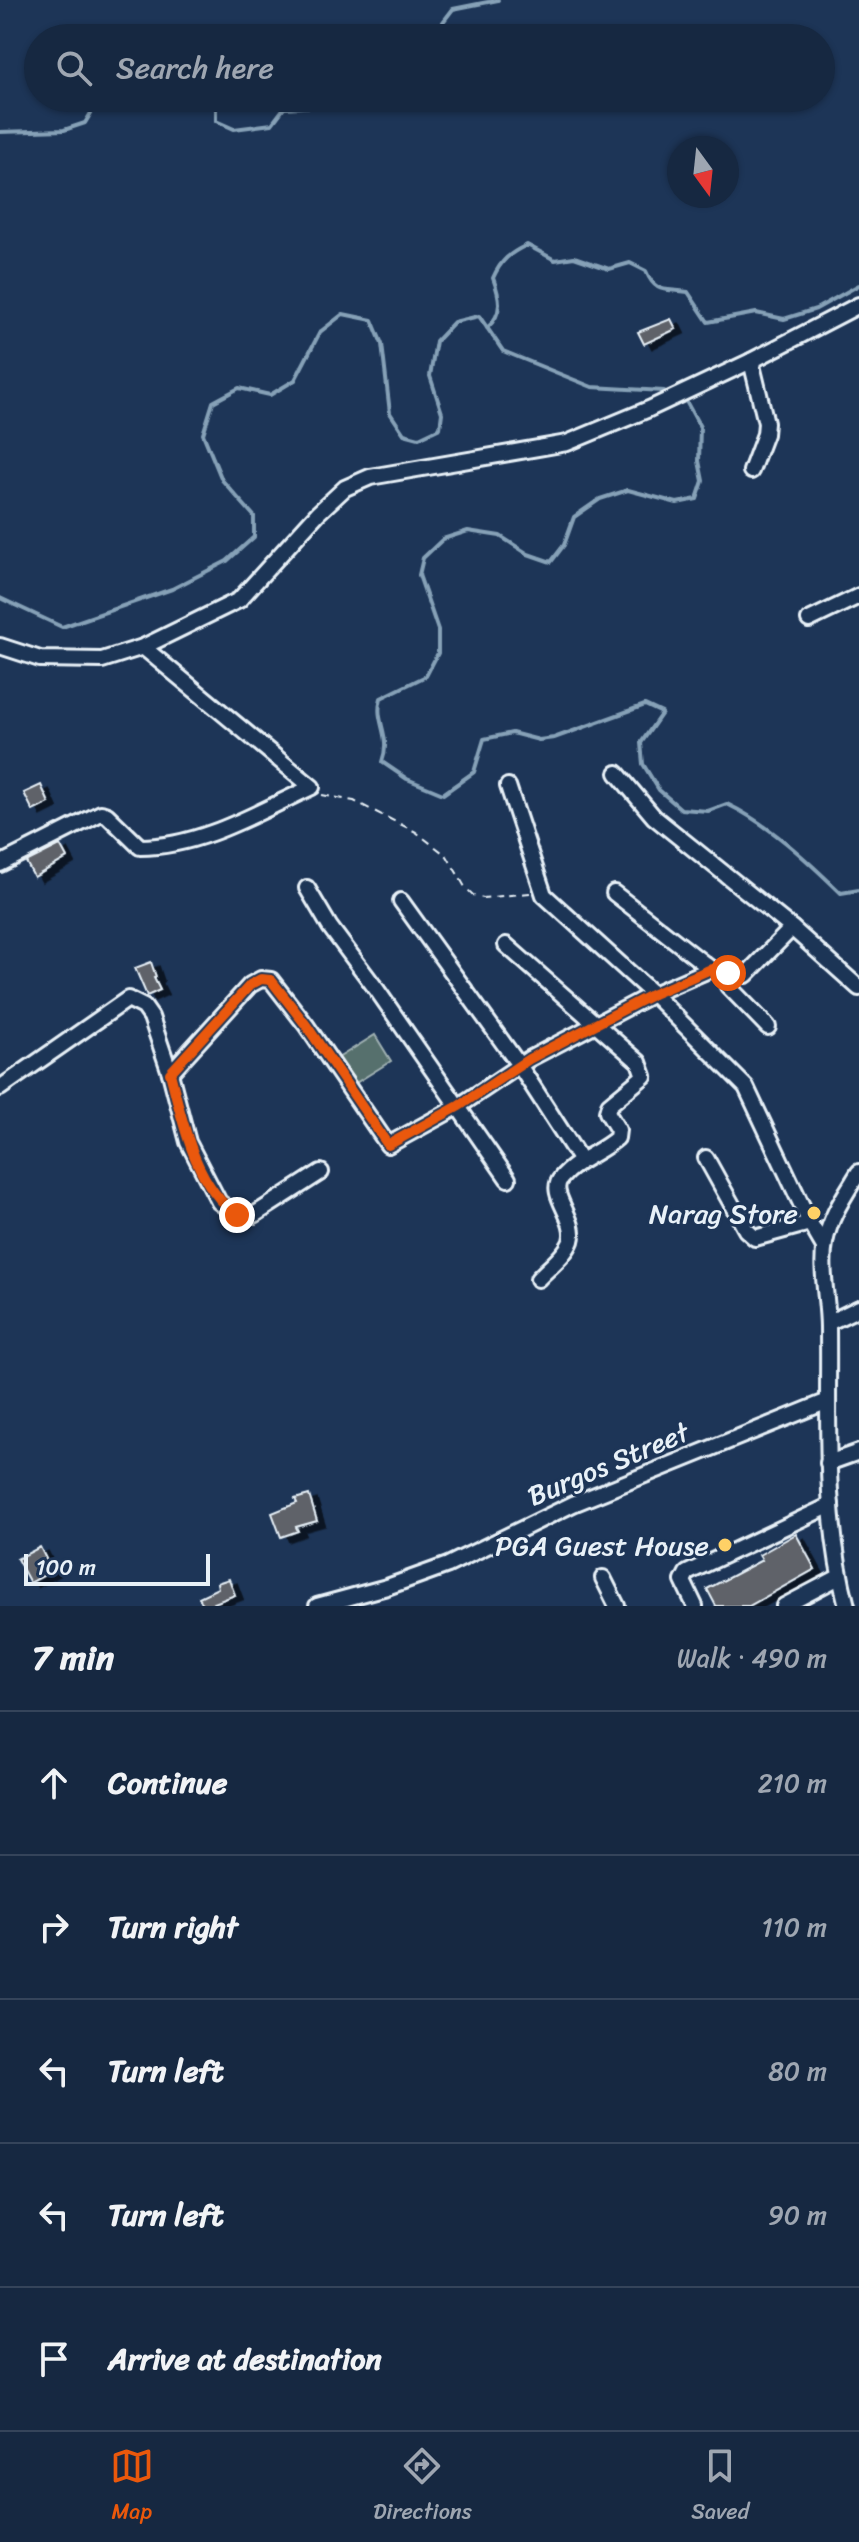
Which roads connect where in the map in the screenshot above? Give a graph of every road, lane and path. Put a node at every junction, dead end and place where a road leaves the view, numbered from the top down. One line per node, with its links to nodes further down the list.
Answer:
1 (859, 305): 2 (street)
2 (751, 361): 3 (street); 7 (street)
3 (751, 471)
4 (859, 596): 5 (street)
5 (809, 620)
6 (0, 646): 7 (street)
7 (143, 647): 10 (street)
8 (617, 773): 16 (street)
9 (508, 786): 14 (street)
10 (312, 787): 11 (street); 14 (path)
11 (0, 864)
12 (307, 888): 27 (street)
13 (614, 893): 18 (street)
14 (544, 895): 21 (street)
15 (401, 901): 24 (street)
16 (792, 928): 19 (street); 20 (street)
17 (506, 945): 22 (street)
18 (711, 969): 19 (street); 21 (street)
19 (728, 973): 23 (street)
20 (859, 988)
21 (653, 994): 22 (street); 33 (street)
22 (597, 1025): 24 (street); 29 (street)
23 (768, 1027)
24 (519, 1065): 27 (street); 29 (street)
25 (170, 1073): 26 (street); 27 (street); 30 (street)
26 (0, 1088)
27 (459, 1106): 32 (street)
28 (706, 1158): 33 (street)
29 (581, 1161): 35 (street)
30 (321, 1172)
31 (859, 1172): 34 (street)
32 (508, 1179)
33 (810, 1223): 34 (street)
34 (824, 1247): 37 (street)
35 (538, 1279)
36 (859, 1308): 37 (street)
37 (828, 1323): 38 (street)
38 (828, 1401): 40 (street); 44 (street, Burgos Street)
39 (859, 1452): 40 (street)
40 (828, 1463): 41 (street)
41 (831, 1505): 42 (street); 46 (street)
42 (839, 1577): 47 (street); 48 (street)
43 (603, 1578): 45 (street)
44 (317, 1606)
45 (617, 1606)
46 (695, 1606)
47 (784, 1606)
48 (847, 1606)

